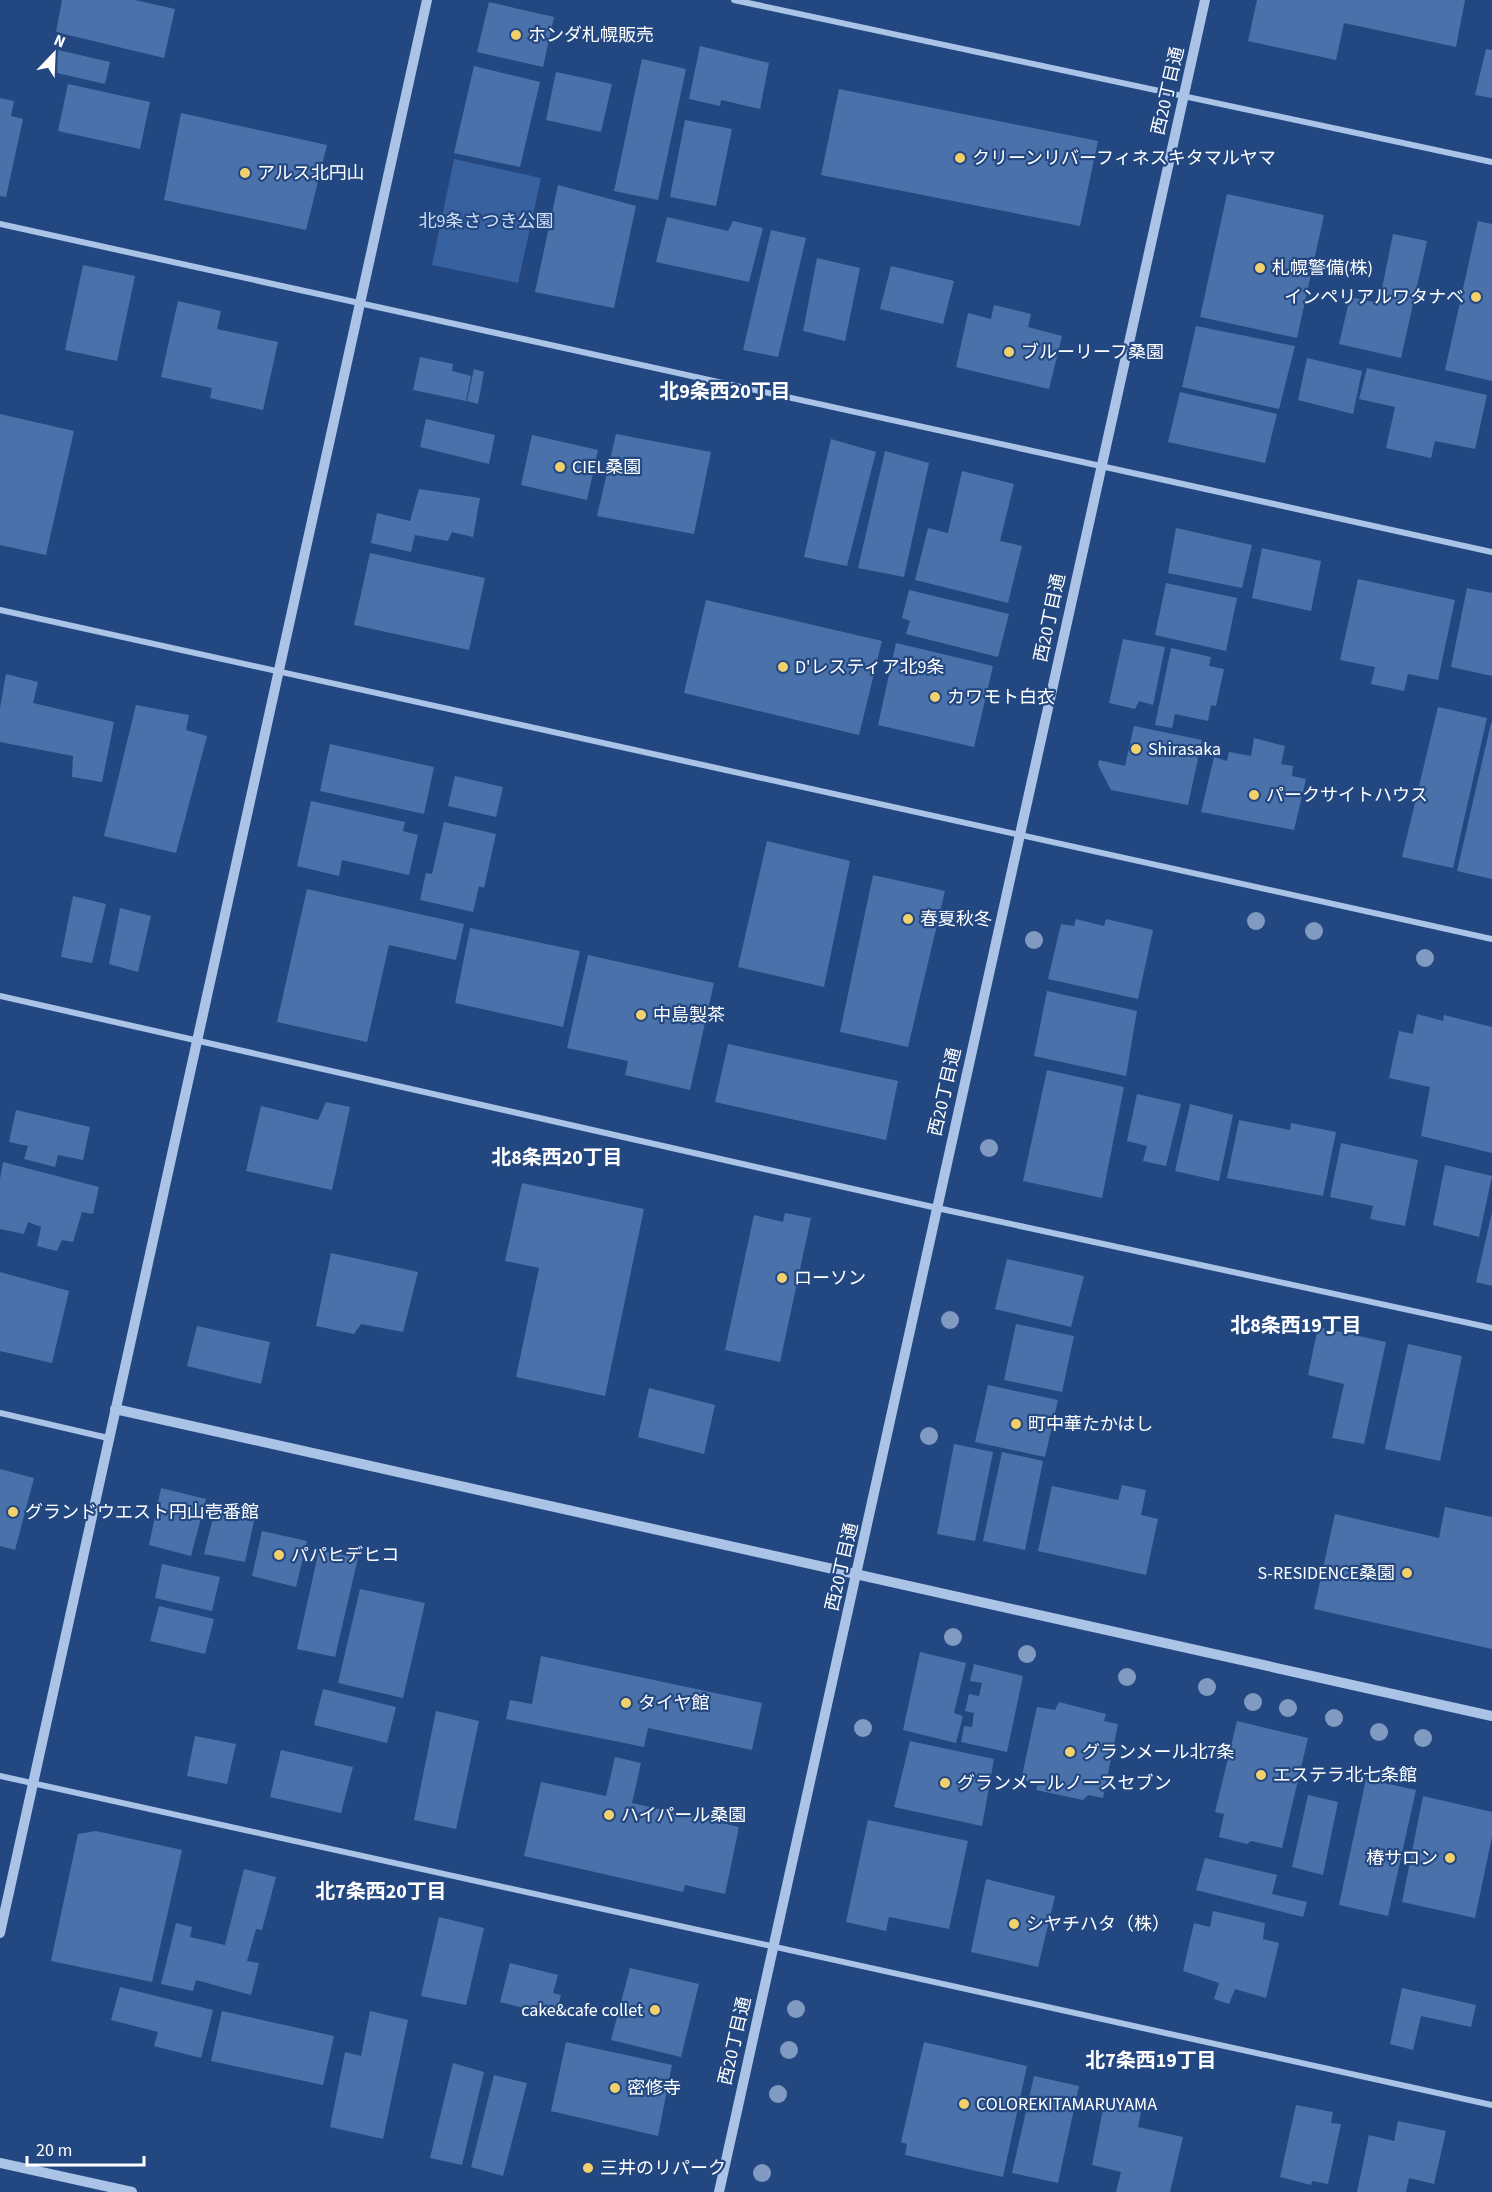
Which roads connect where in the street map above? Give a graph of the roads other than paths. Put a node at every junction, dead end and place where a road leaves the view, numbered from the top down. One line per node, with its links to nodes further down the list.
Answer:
1 (427, 0): 7 (street)
2 (734, 0): 4 (street)
3 (1205, 0): 4 (street, 西20丁目通)
4 (1184, 94): 5 (street); 8 (street, 西20丁目通)
5 (1492, 162)
6 (0, 224): 7 (street)
7 (360, 301): 8 (street); 11 (street)
8 (1101, 465): 9 (street); 12 (street, 西20丁目通)
9 (1492, 552)
10 (0, 610): 11 (street)
11 (279, 671): 12 (street); 15 (street)
12 (1019, 835): 13 (street); 16 (street, 西20丁目通)
13 (1492, 939)
14 (0, 996): 15 (street)
15 (197, 1040): 16 (street); 18 (street)
16 (937, 1208): 17 (street); 21 (street, 西20丁目通)
17 (1492, 1328)
18 (115, 1409): 20 (street); 21 (street)
19 (0, 1413): 20 (street)
20 (108, 1438): 24 (street)
21 (857, 1575): 22 (street); 26 (street, 西20丁目通)
22 (1492, 1716)
23 (0, 1776): 24 (street)
24 (33, 1784): 25 (street); 26 (street)
25 (0, 1933)
26 (773, 1946): 27 (street); 30 (street, 西20丁目通)
27 (1492, 2105)
28 (0, 2163): 29 (street)
29 (132, 2192)
30 (719, 2192)

